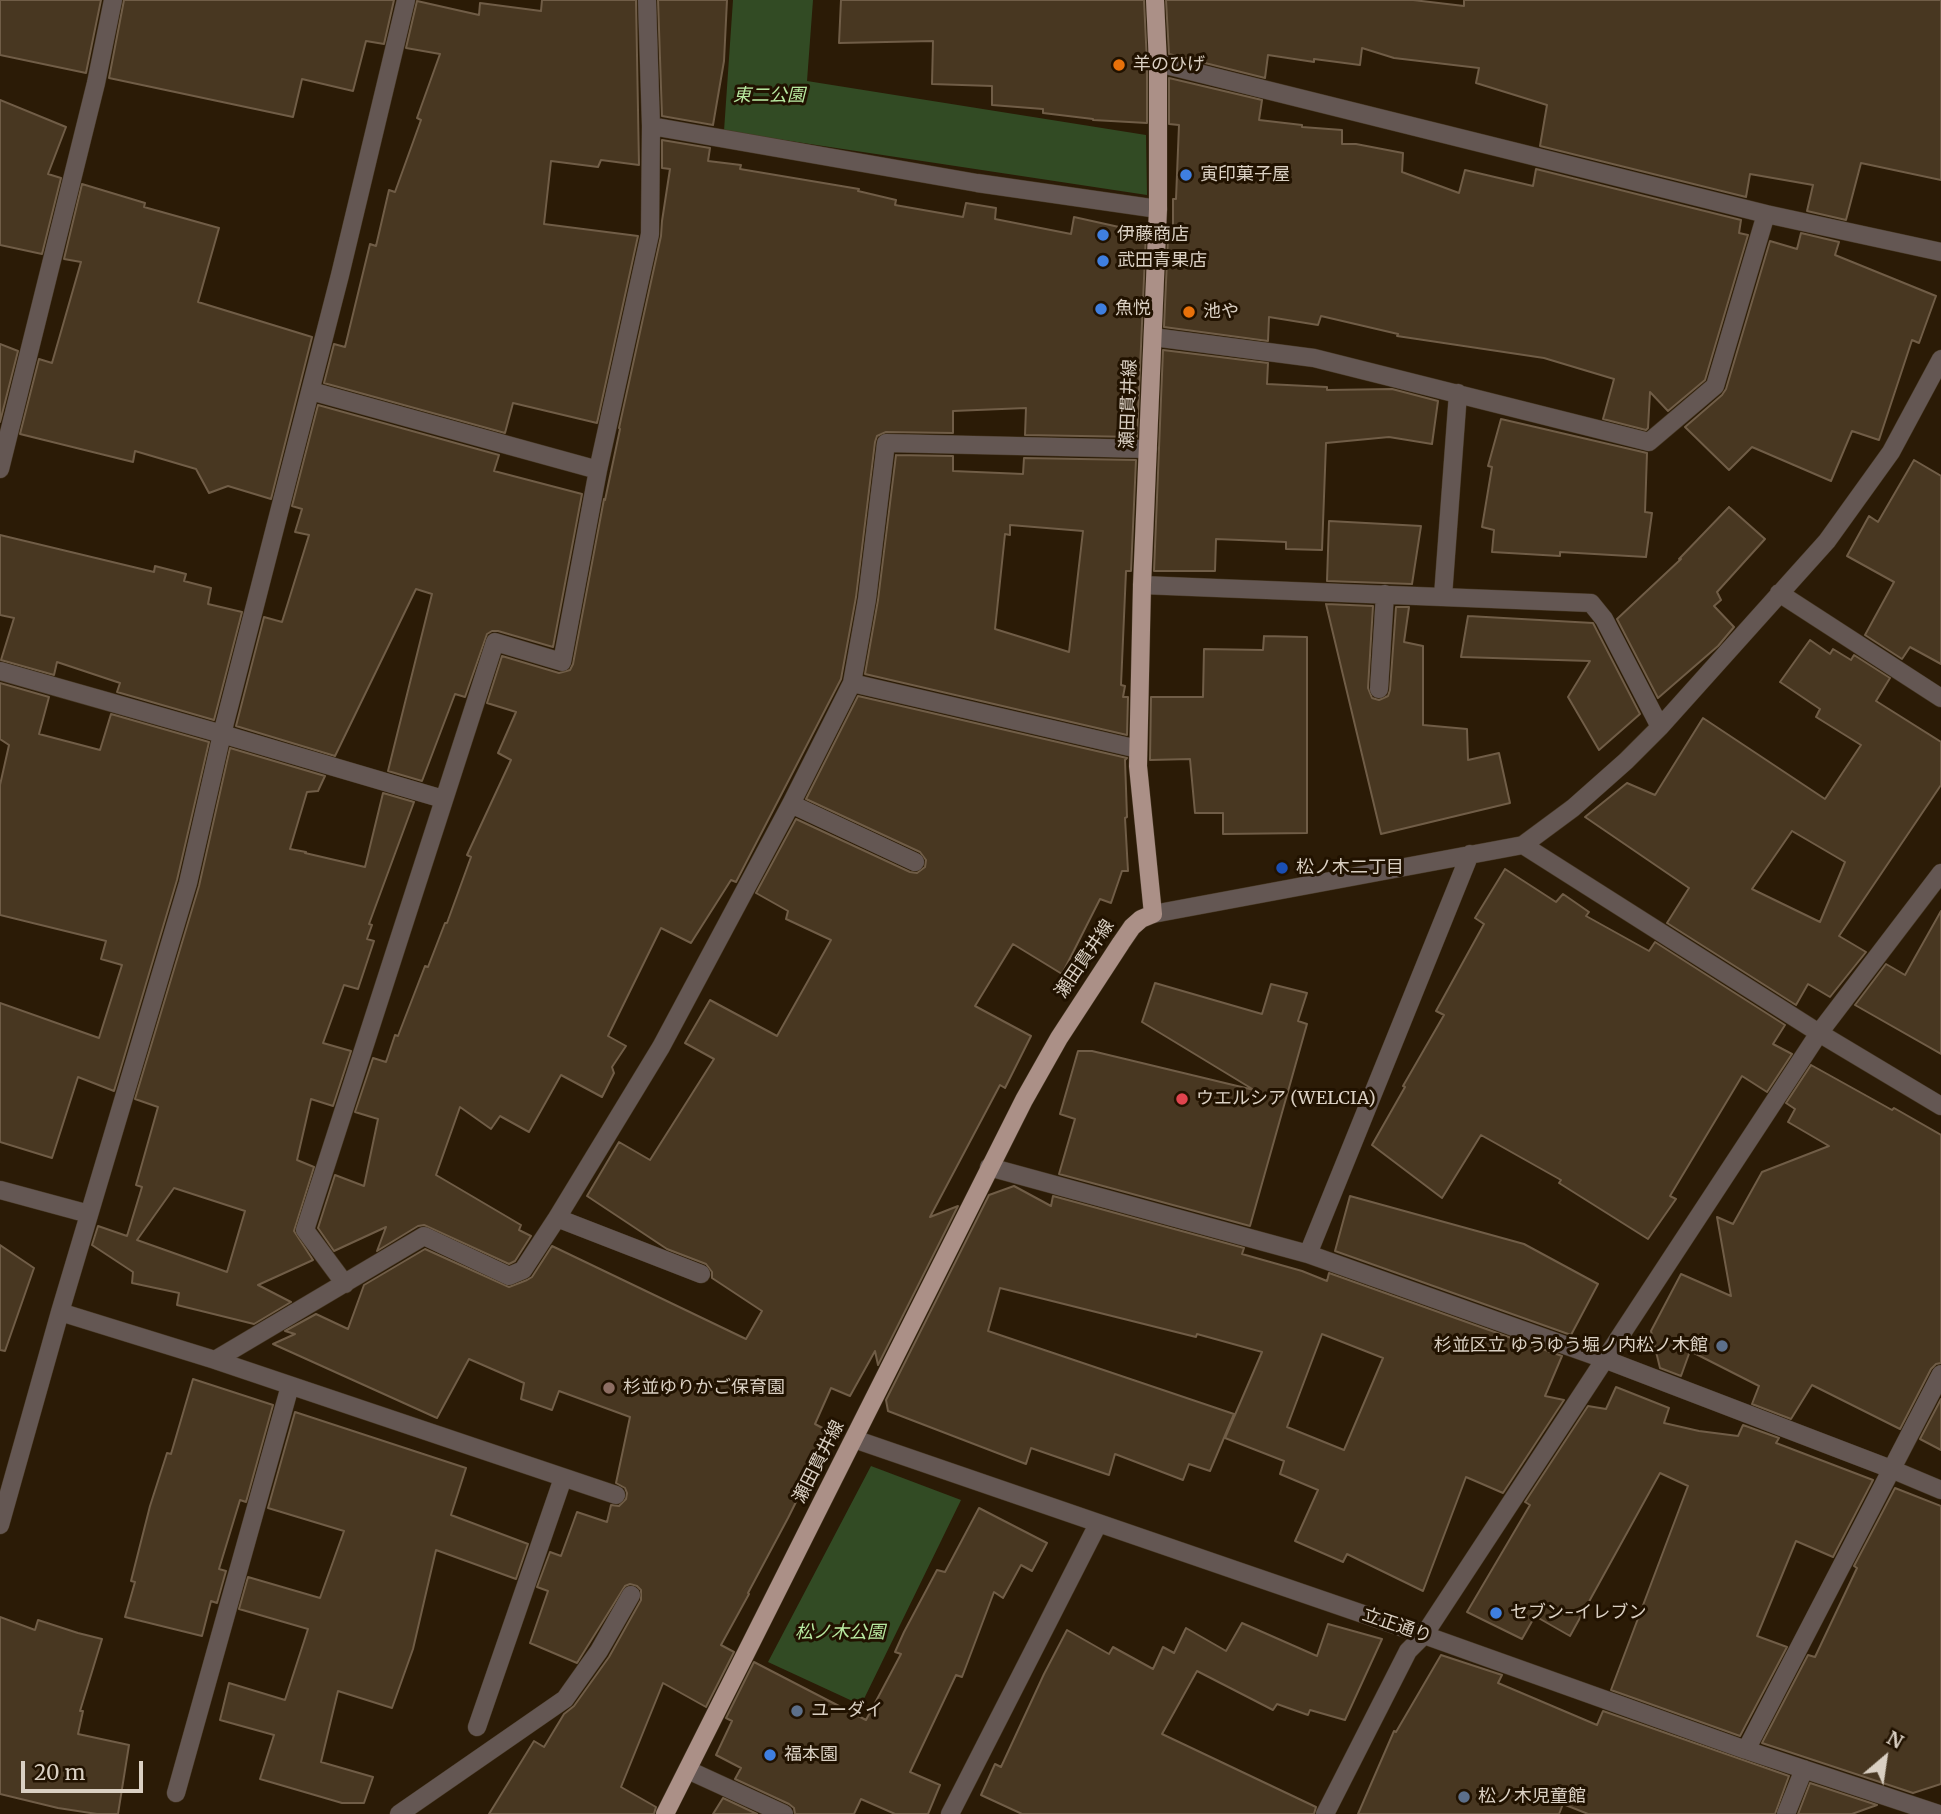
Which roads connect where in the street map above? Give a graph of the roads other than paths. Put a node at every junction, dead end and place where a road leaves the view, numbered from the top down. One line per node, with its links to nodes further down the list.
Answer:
1 (113, 0): 15 (street)
2 (406, 0): 12 (street)
3 (648, 0): 6 (street)
4 (1155, 0): 5 (main road, 瀬田貫井線)
5 (1157, 63): 7 (main road, 瀬田貫井線); 8 (street)
6 (650, 126): 7 (street); 16 (street)
7 (1158, 209): 10 (main road, 瀬田貫井線)
8 (1766, 214): 9 (street); 13 (street)
9 (1941, 253)
10 (1153, 337): 13 (street); 14 (main road, 瀬田貫井線)
11 (1941, 359): 18 (street)
12 (311, 391): 16 (street); 26 (street)
13 (1458, 393): 20 (street)
14 (1148, 449): 17 (main road, 瀬田貫井線); 22 (street)
15 (0, 469)
16 (598, 470): 28 (street)
17 (1142, 585): 19 (street); 27 (main road, 瀬田貫井線)
18 (1779, 593): 24 (street); 25 (street)
19 (1385, 594): 20 (street); 23 (street)
20 (1443, 596): 25 (street)
21 (0, 671): 26 (street)
22 (852, 683): 27 (street); 29 (street)
23 (1379, 689)
24 (1941, 698)
25 (1660, 727): 30 (street)
26 (222, 734): 28 (street); 39 (street)
27 (1138, 749): 34 (main road, 瀬田貫井線)
28 (443, 799): 43 (street)
29 (791, 804): 32 (street); 40 (street)
30 (1523, 845): 31 (street); 35 (street)
31 (1470, 854): 34 (street); 41 (street)
32 (915, 862)
33 (1941, 873): 35 (street)
34 (1153, 914): 37 (main road, 瀬田貫井線)
35 (1819, 1033): 36 (street); 45 (street)
36 (1941, 1106)
37 (989, 1167): 41 (street); 49 (main road, 瀬田貫井線)
38 (0, 1190): 39 (street)
39 (89, 1214): 44 (street)
40 (557, 1218): 42 (street); 43 (street)
41 (1308, 1254): 45 (street)
42 (701, 1274)
43 (345, 1283): 46 (street)
44 (60, 1312): 46 (street); 55 (street)
45 (1604, 1359): 50 (street); 57 (street)
46 (215, 1360): 48 (street)
47 (1941, 1374): 50 (street)
48 (290, 1386): 51 (street); 62 (street)
49 (855, 1439): 54 (street, 立正通り); 61 (main road, 瀬田貫井線)
50 (1891, 1469): 52 (street); 59 (street)
51 (563, 1478): 53 (street); 58 (street)
52 (1941, 1490)
53 (616, 1495)
54 (1098, 1524): 57 (street, 立正通り); 66 (street)
55 (0, 1525)
56 (631, 1595): 63 (street)
57 (1424, 1635): 59 (street, 立正通り); 67 (street)
58 (477, 1727)
59 (1746, 1750): 60 (street, 立正通り)
60 (1804, 1769): 68 (street); 69 (street, 立正通り)
61 (688, 1770): 64 (main road, 瀬田貫井線); 65 (street)
62 (176, 1793)
63 (399, 1814)
64 (665, 1814)
65 (784, 1814)
66 (950, 1814)
67 (1325, 1814)
68 (1786, 1814)
69 (1939, 1814)

